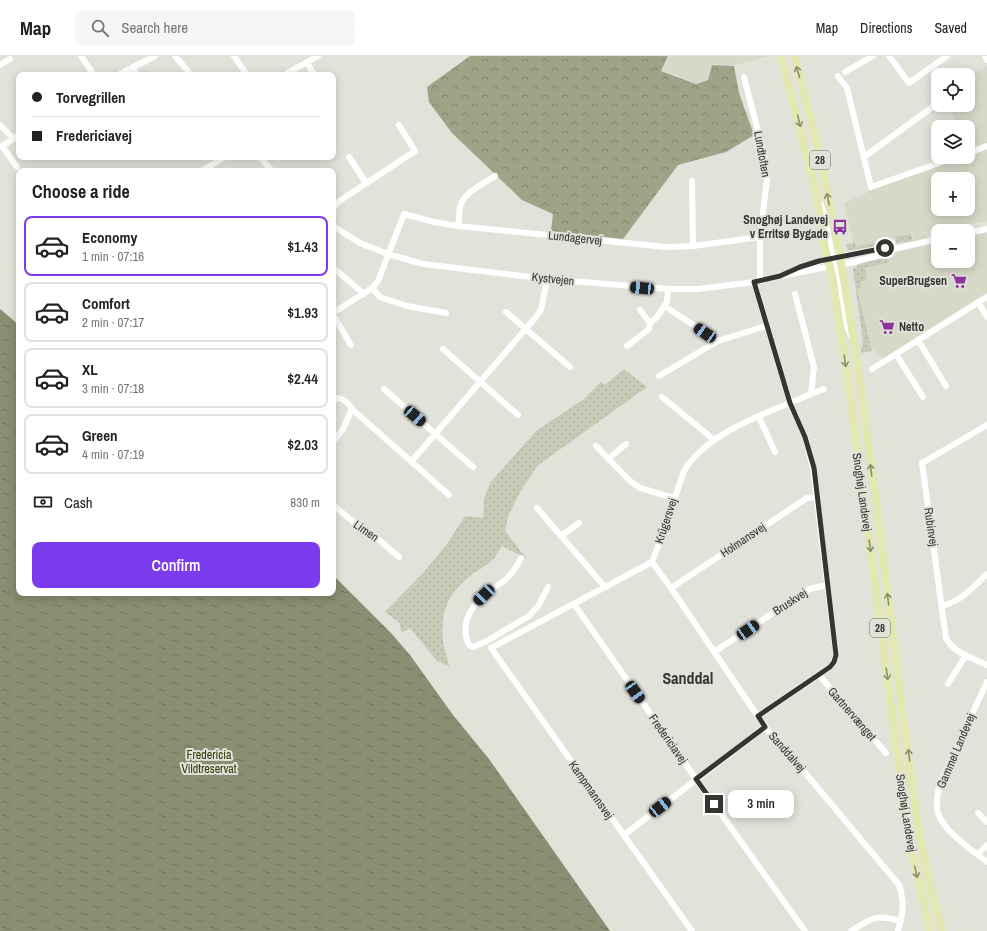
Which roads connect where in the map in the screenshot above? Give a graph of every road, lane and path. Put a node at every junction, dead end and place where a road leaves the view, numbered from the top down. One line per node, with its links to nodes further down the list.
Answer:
1 (81, 56): 17 (street)
2 (155, 56): 16 (street)
3 (175, 56): 20 (street)
4 (234, 56): 21 (street)
5 (318, 56): 14 (street)
6 (781, 56): 54 (main road, Snoghøj Landevej / 28, one-way to 54)
7 (794, 56): 54 (main road, Snoghøj Landevej / 28, one-way to 7)
8 (873, 56): 24 (street)
9 (889, 56): 10 (street)
10 (946, 56)
11 (985, 56): 13 (street)
12 (10, 59): 15 (street)
13 (987, 60)
14 (307, 62): 22 (street); 23 (street)
15 (0, 65)
16 (132, 68): 18 (street); 19 (street)
17 (92, 72)
18 (124, 72)
19 (135, 72)
20 (188, 72)
21 (245, 72)
22 (289, 72)
23 (312, 72)
24 (845, 72)
25 (838, 76): 35 (street)
26 (744, 77): 50 (street, Lundtoften)
27 (931, 108): 35 (street)
28 (0, 124): 30 (street)
29 (399, 125): 44 (street)
30 (16, 137): 32 (street)
31 (987, 146): 33 (street)
32 (1, 147): 39 (street)
33 (975, 150)
34 (350, 157): 44 (street)
35 (864, 157): 38 (street)
36 (220, 160): 40 (street)
37 (263, 160): 41 (street)
38 (936, 164)
39 (17, 167)
40 (206, 168)
41 (269, 168)
42 (495, 176): 46 (street)
43 (692, 181): 52 (street)
44 (366, 183): 45 (street)
45 (336, 204)
46 (458, 226): 52 (street, Lundagervej); 53 (street, Lundagervej)
47 (336, 228): 53 (street, Kystvejen)
48 (987, 229): 49 (street)
49 (975, 232)
50 (760, 238): 52 (street, Lundagervej); 57 (street, Lundtoften)
51 (931, 241): 54 (street, Kystvejen)
52 (693, 246)
53 (388, 254): 56 (street, Kystvejen); 58 (street)
54 (834, 261): 57 (street, Kystvejen); 145 (main road, Snoghøj Landevej / 28, one-way to 145); 146 (main road, Snoghøj Landevej / 28, one-way to 54)
55 (336, 270): 60 (street)
56 (547, 279): 59 (street, Kystvejen); 73 (street)
57 (757, 282): 59 (street, Kystvejen); 72 (street, Lundtoften)
58 (372, 288): 60 (street); 68 (street)
59 (668, 289): 71 (street)
60 (364, 294): 66 (street)
61 (795, 294): 87 (street)
62 (987, 297): 63 (street)
63 (978, 302): 69 (street); 74 (street)
64 (669, 309): 75 (street)
65 (640, 310): 71 (street)
66 (336, 312)
67 (506, 312): 73 (street)
68 (446, 313)
69 (987, 316)
70 (336, 319): 76 (street)
71 (650, 323): 77 (street)
72 (766, 326): 75 (street); 91 (street, Lundtoften)
73 (526, 329): 80 (street); 83 (street)
74 (918, 340): 79 (street); 84 (street)
75 (718, 341): 82 (street)
76 (351, 345)
77 (627, 346)
78 (443, 349): 83 (street)
79 (896, 354): 81 (street); 89 (street)
80 (570, 367)
81 (872, 369)
82 (659, 376)
83 (480, 382): 93 (street); 96 (street)
84 (946, 386)
85 (824, 389): 87 (street, Krügersvej)
86 (384, 390): 96 (street)
87 (811, 394): 91 (street, Krügersvej)
88 (662, 397): 98 (street)
89 (923, 397)
90 (336, 400): 92 (street)
91 (790, 403): 94 (street, Krügersvej); 106 (street, Lundtoften)
92 (352, 409): 97 (street); 103 (street)
93 (518, 415)
94 (759, 417): 98 (street, Krügersvej); 101 (street)
95 (987, 425): 121 (street, Rubinvej)
96 (435, 434): 103 (street); 104 (street)
97 (336, 438)
98 (714, 439): 107 (street, Krügersvej)
99 (626, 444): 102 (street)
100 (596, 446): 102 (street)
101 (776, 452)
102 (608, 459): 107 (street)
103 (411, 462): 105 (street)
104 (473, 467)
105 (449, 495)
106 (816, 497): 116 (street, Lundtoften); 119 (street, Holmansvej)
107 (674, 498): 114 (street, Krügersvej)
108 (336, 508): 112 (street, Limen)
109 (537, 508): 111 (street)
110 (579, 523): 111 (street)
111 (561, 536): 118 (street)
112 (399, 557)
113 (521, 558): 122 (street)
114 (652, 562): 118 (street); 119 (street, Sanddalvej)
115 (987, 574): 121 (street)
116 (827, 585): 124 (street, Bruskvej); 127 (street, Lundtoften)
117 (548, 587): 122 (street)
118 (605, 587): 120 (street)
119 (671, 588): 124 (street, Sanddalvej)
120 (574, 604): 123 (street); 133 (street, Fredericiavej)
121 (942, 606): 125 (street, Rubinvej)
122 (529, 616): 123 (street)
123 (536, 624): 136 (street, Kampmannsvej)
124 (714, 652): 130 (street, Sanddalvej)
125 (966, 656): 126 (street, Rubinvej); 129 (street)
126 (987, 665)
127 (819, 675): 130 (street, Lundtoften); 132 (street, Gartnervænget)
128 (987, 682): 138 (street, Gammel Landevej)
129 (948, 684)
130 (758, 716): 131 (street, Sanddalvej)
131 (765, 727): 133 (street); 140 (street, Sanddalvej)
132 (886, 753)
133 (696, 779): 136 (street); 142 (street, Fredericiavej)
134 (978, 813): 135 (street)
135 (987, 822)
136 (624, 835): 141 (street, Kampmannsvej)
137 (987, 845): 138 (street)
138 (978, 854): 139 (street, Gammel Landevej)
139 (987, 862)
140 (901, 921): 143 (street); 144 (street, Sanddalvej)
141 (692, 931)
142 (805, 931)
143 (852, 931)
144 (898, 931)
145 (930, 931)
146 (942, 931)

